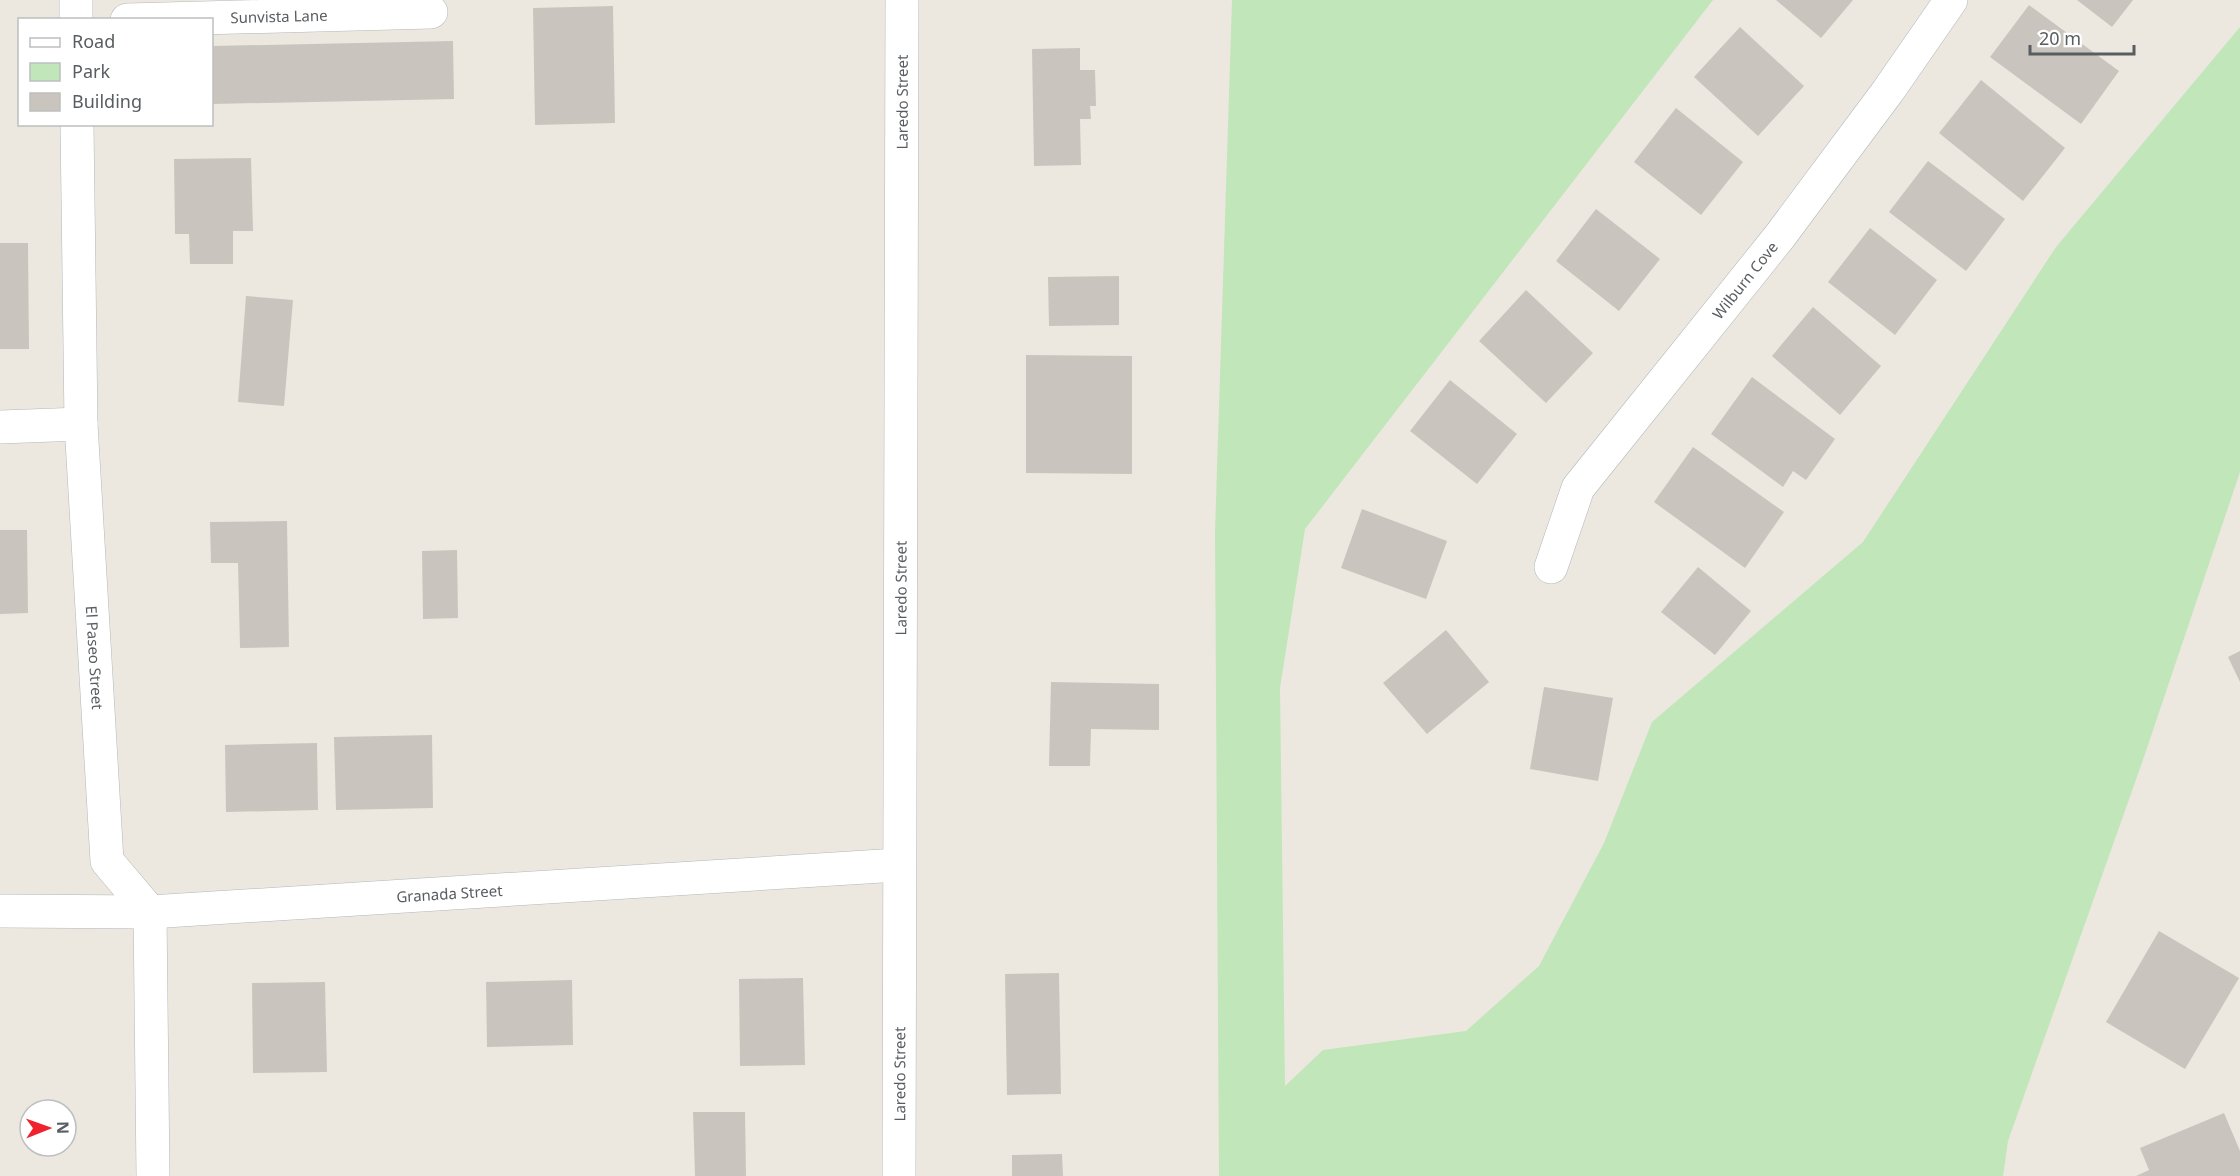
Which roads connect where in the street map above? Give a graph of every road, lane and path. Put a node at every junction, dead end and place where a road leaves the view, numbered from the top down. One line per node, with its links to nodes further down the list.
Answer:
1 (76, 0): 5 (street)
2 (902, 0): 11 (street, Laredo Street)
3 (1951, 0): 10 (street, Wilburn Cove)
4 (431, 12): 6 (street, Sunvista Lane)
5 (76, 18)
6 (203, 18)
7 (77, 126): 8 (street, El Paseo Street)
8 (81, 424): 9 (street); 13 (street, El Paseo Street)
9 (0, 427)
10 (1551, 567)
11 (898, 865): 13 (street, Granada Street); 15 (street, Laredo Street)
12 (0, 911): 13 (street, Granada Street)
13 (150, 912): 14 (street)
14 (153, 1176)
15 (899, 1176)

